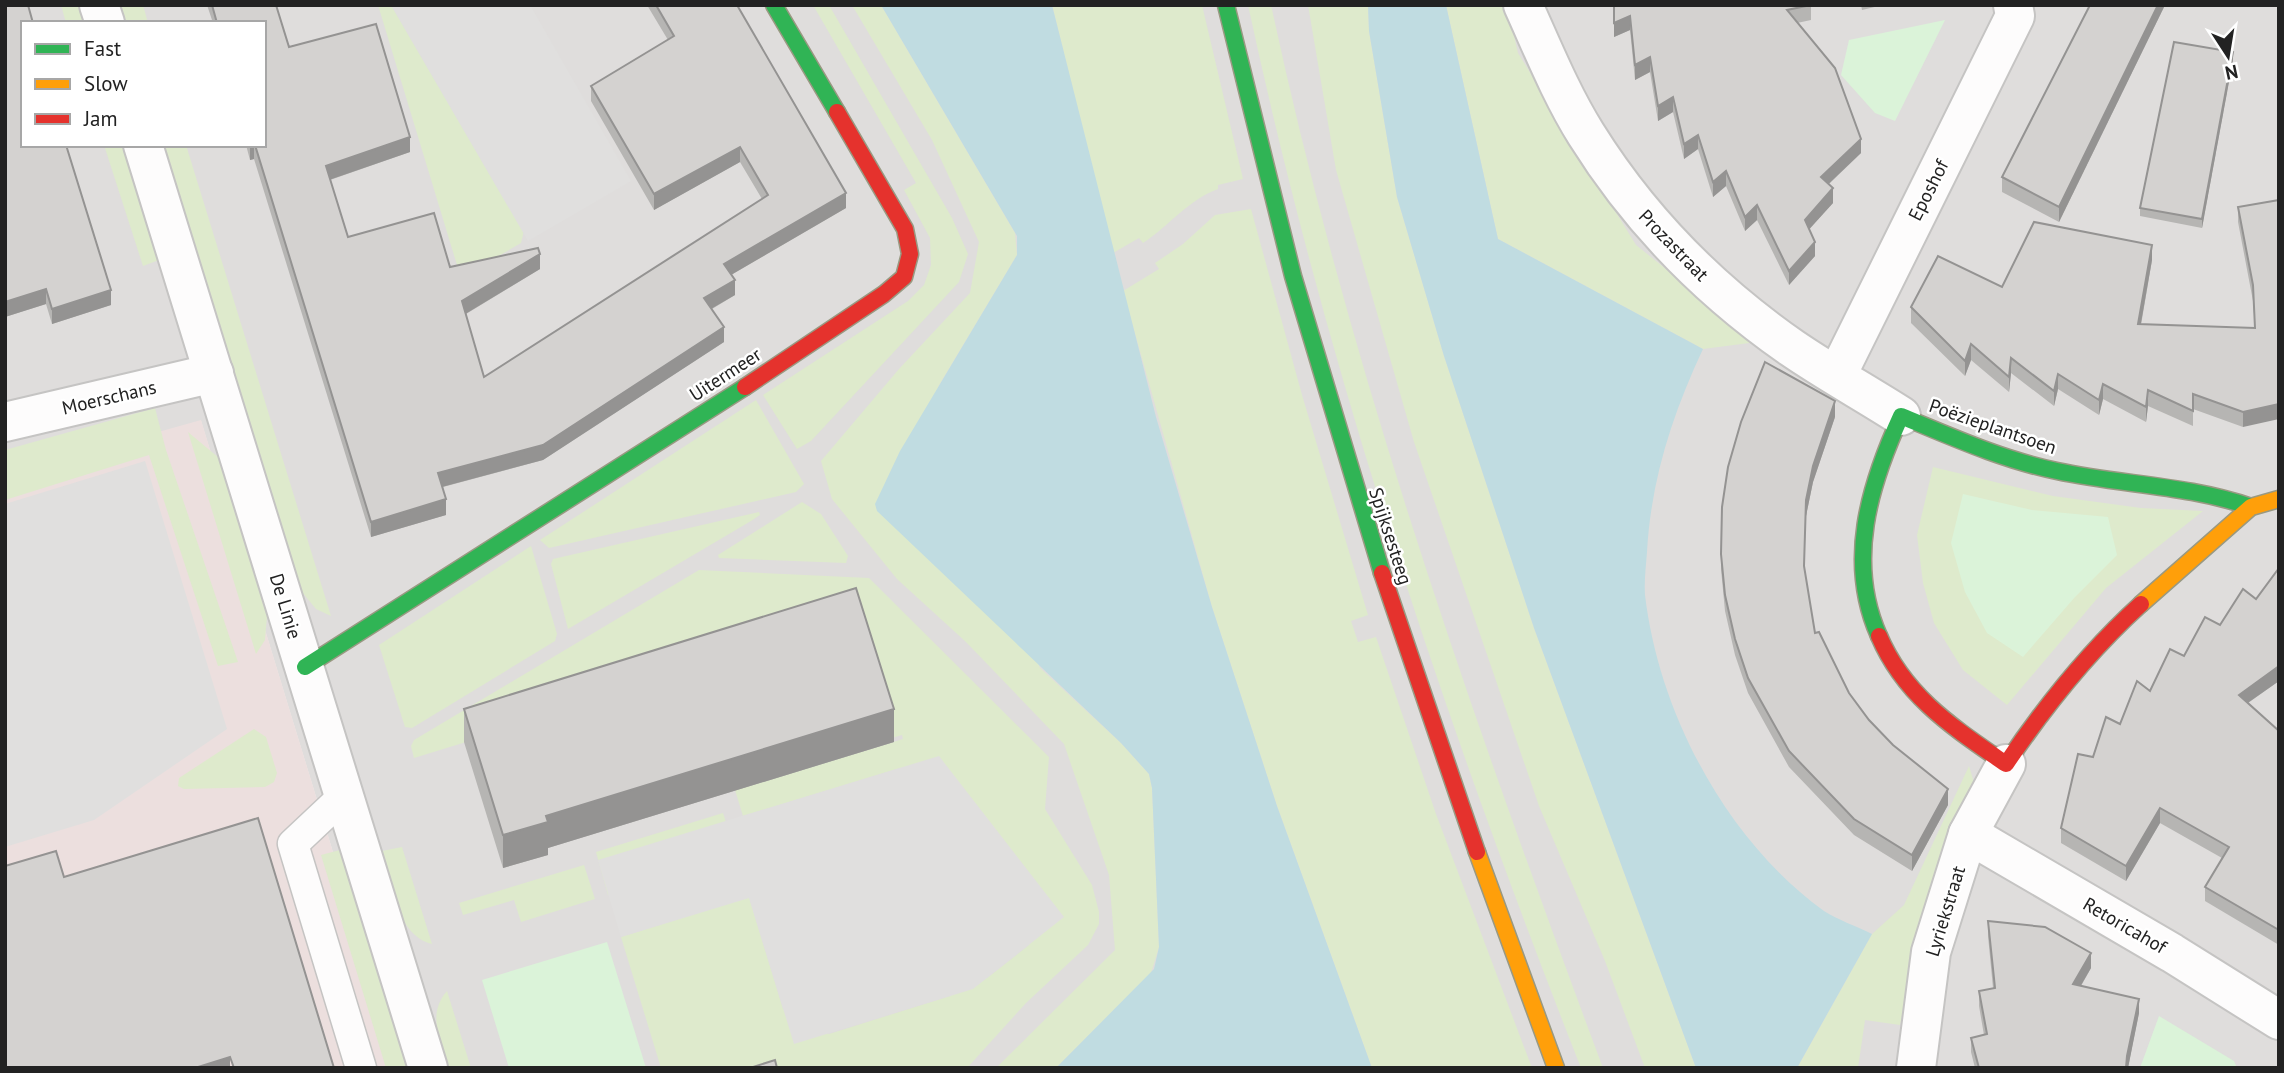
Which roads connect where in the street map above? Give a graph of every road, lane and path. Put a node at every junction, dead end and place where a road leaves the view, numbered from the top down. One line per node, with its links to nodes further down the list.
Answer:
1 (774, 5): 12 (street, Uitermeer)
2 (1226, 5): 19 (street, Spijksesteeg)
3 (1523, 5): 7 (street, Prozastraat)
4 (2013, 5): 7 (street, Eposhof)
5 (144, 147): 6 (street, De Linie)
6 (214, 373): 9 (street, Moerschans); 12 (street, De Linie)
7 (1837, 375): 8 (street, Prozastraat)
8 (1900, 416): 11 (street, Poëzieplantsoen); 13 (street, Poëzieplantsoen)
9 (5, 422)
10 (2279, 499): 11 (street)
11 (2251, 507): 13 (street)
12 (304, 667): 14 (street, De Linie)
13 (2006, 764): 15 (street, Lyriekstraat)
14 (344, 796): 17 (lane); 18 (street, De Linie)
15 (1968, 834): 16 (street, Retoricahof); 20 (street, Lyriekstraat)
16 (2279, 1020)
17 (361, 1068)
18 (428, 1068)
19 (1556, 1068)
20 (1916, 1068)

